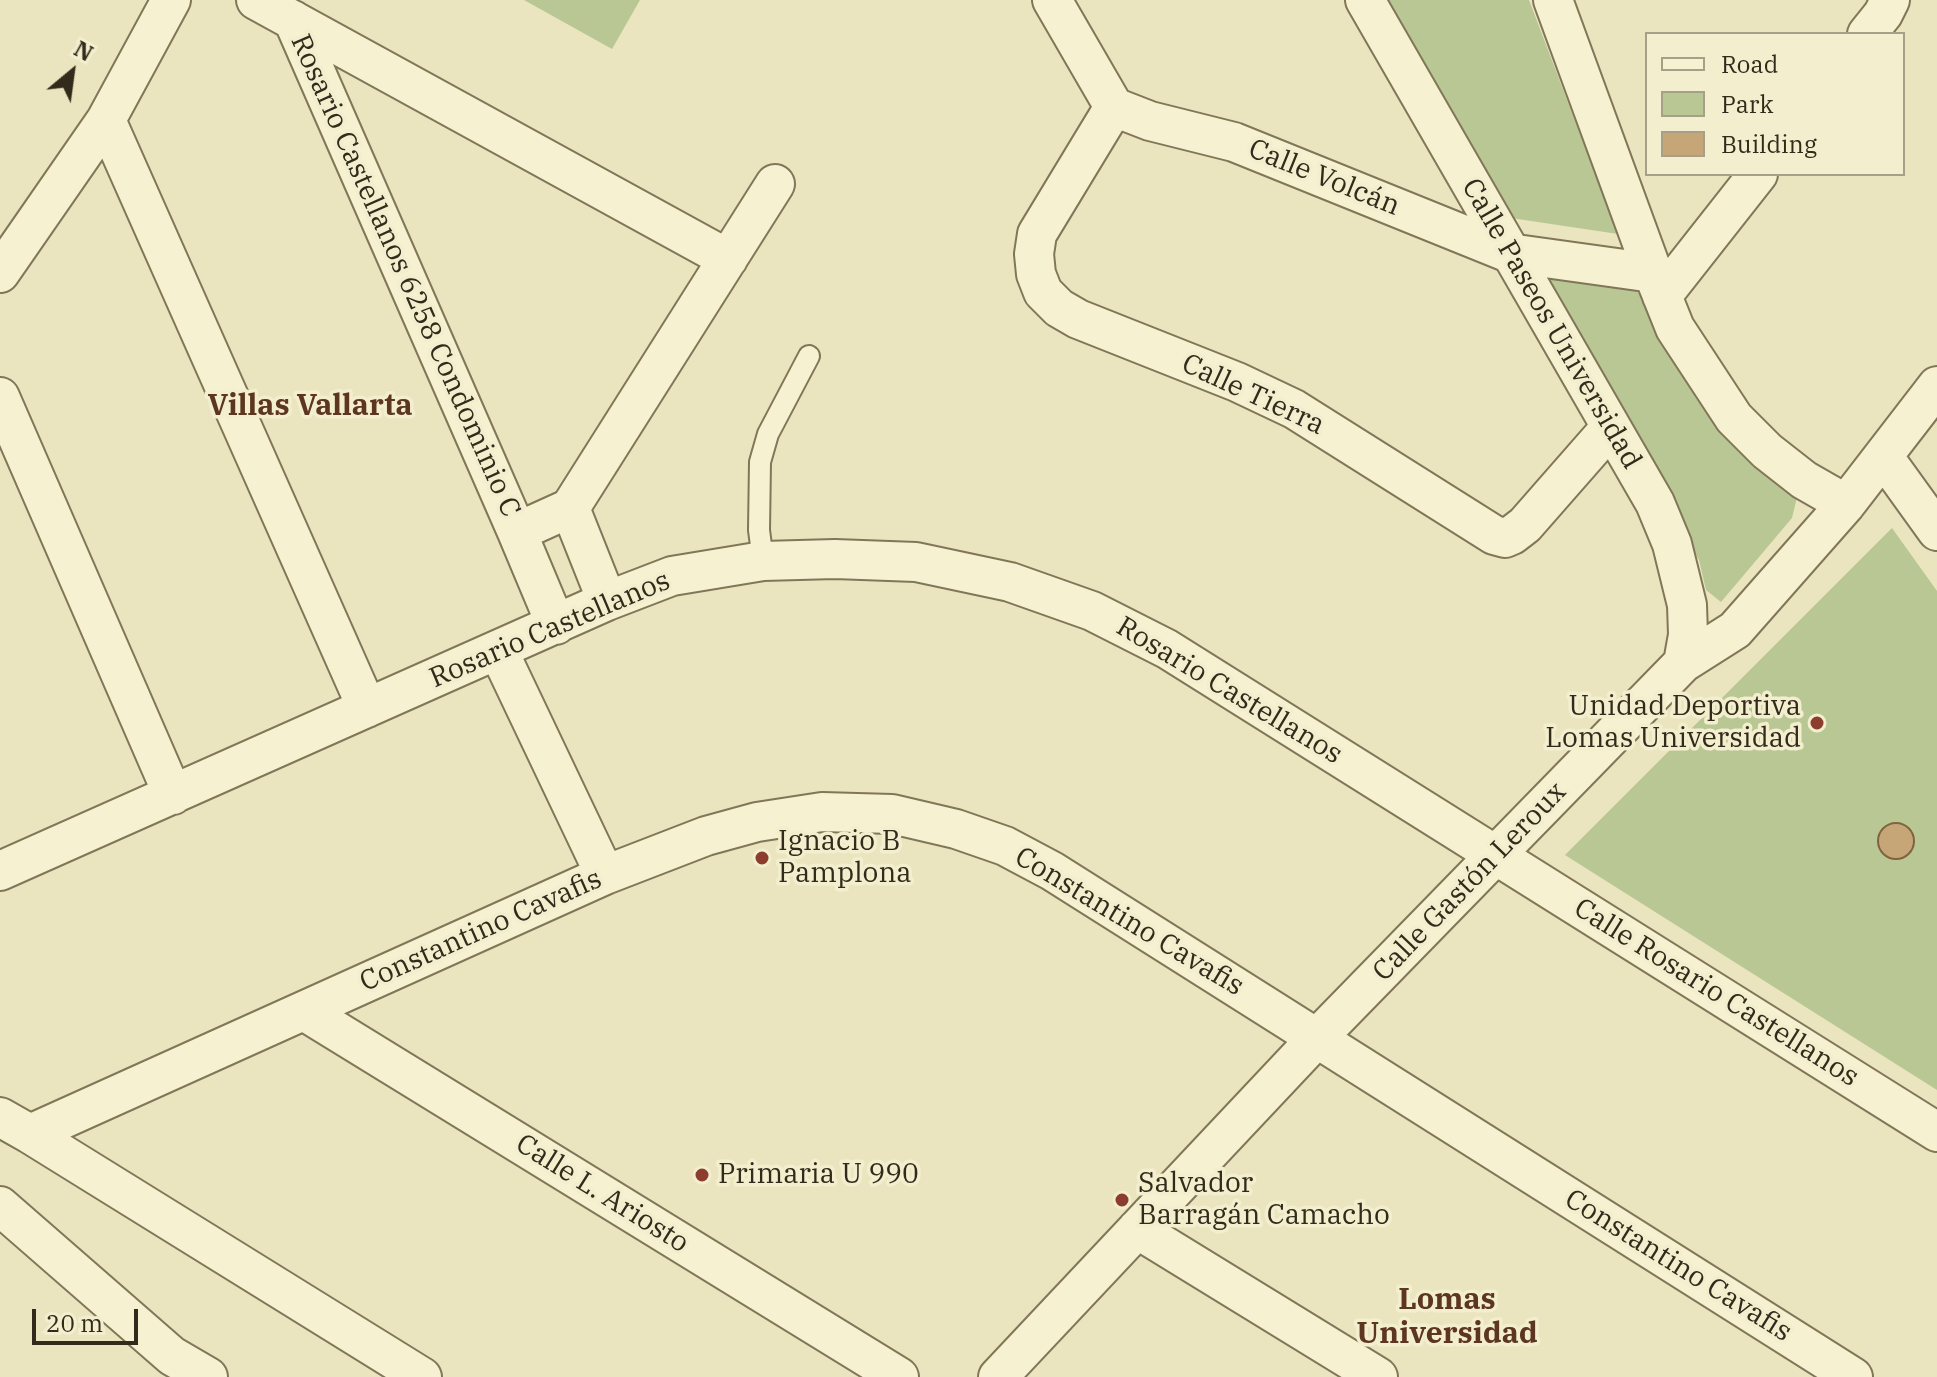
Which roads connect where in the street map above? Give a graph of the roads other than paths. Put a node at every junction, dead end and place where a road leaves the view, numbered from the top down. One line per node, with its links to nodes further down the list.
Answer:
1 (171, 0): 10 (street)
2 (256, 0): 7 (street, Rosario Castellanos 6258 Condominio C)
3 (1052, 0): 9 (street)
4 (1365, 0): 13 (street, Calle Paseos Universidad)
5 (1553, 0): 16 (street)
6 (1890, 0): 8 (street)
7 (293, 20): 14 (street, Rosario Castellanos 6258 Condominio C); 25 (street, Rosario Castellanos 6258 Condominio C)
8 (1869, 32)
9 (1114, 107): 13 (street, Calle Volcán); 20 (street, Calle Tierra)
10 (106, 120): 15 (street); 31 (street)
11 (1756, 176): 16 (street)
12 (775, 184): 14 (street)
13 (1509, 253): 16 (street, Calle Volcán); 20 (street, Calle Paseos Universidad)
14 (728, 259): 23 (street)
15 (0, 273)
16 (1657, 284): 22 (street)
17 (809, 356): 26 (lane)
18 (1937, 386): 21 (street, Calle Gastón Leroux)
19 (0, 397): 32 (street)
20 (1610, 428): 30 (street, Calle Paseos Universidad)
21 (1883, 456): 22 (street, Calle Gastón Leroux); 24 (street)
22 (1846, 504): 30 (street, Calle Gastón Leroux)
23 (570, 508): 25 (street, Rosario Castellanos 6258 Condominio C); 27 (street)
24 (1937, 531)
25 (517, 532): 28 (street, Rosario Castellanos 6258 Condominio C)
26 (763, 561): 27 (street, Rosario Castellanos); 33 (street, Rosario Castellanos)
27 (607, 601): 28 (street, Rosario Castellanos)
28 (556, 625): 29 (street, Rosario Castellanos)
29 (498, 650): 31 (street, Rosario Castellanos); 35 (street)
30 (1683, 663): 33 (street, Calle Gastón Leroux)
31 (367, 708): 32 (street, Rosario Castellanos)
32 (173, 795): 34 (street, Rosario Castellanos)
33 (1496, 855): 37 (street, Calle Gastón Leroux); 39 (street, Calle Rosario Castellanos)
34 (0, 871)
35 (605, 875): 36 (street, Constantino Cavafis); 37 (street, Constantino Cavafis)
36 (304, 1011): 38 (street, Constantino Cavafis); 45 (street, Calle L. Ariosto)
37 (1317, 1038): 41 (street, Calle Gastón Leroux); 48 (street, Constantino Cavafis)
38 (15, 1126): 44 (street)
39 (1937, 1132)
40 (0, 1206): 42 (street)
41 (1137, 1229): 46 (street, Calle Gastón Leroux); 47 (street)
42 (175, 1366): 43 (street)
43 (208, 1377)
44 (422, 1377)
45 (899, 1377)
46 (998, 1377)
47 (1378, 1377)
48 (1853, 1377)

